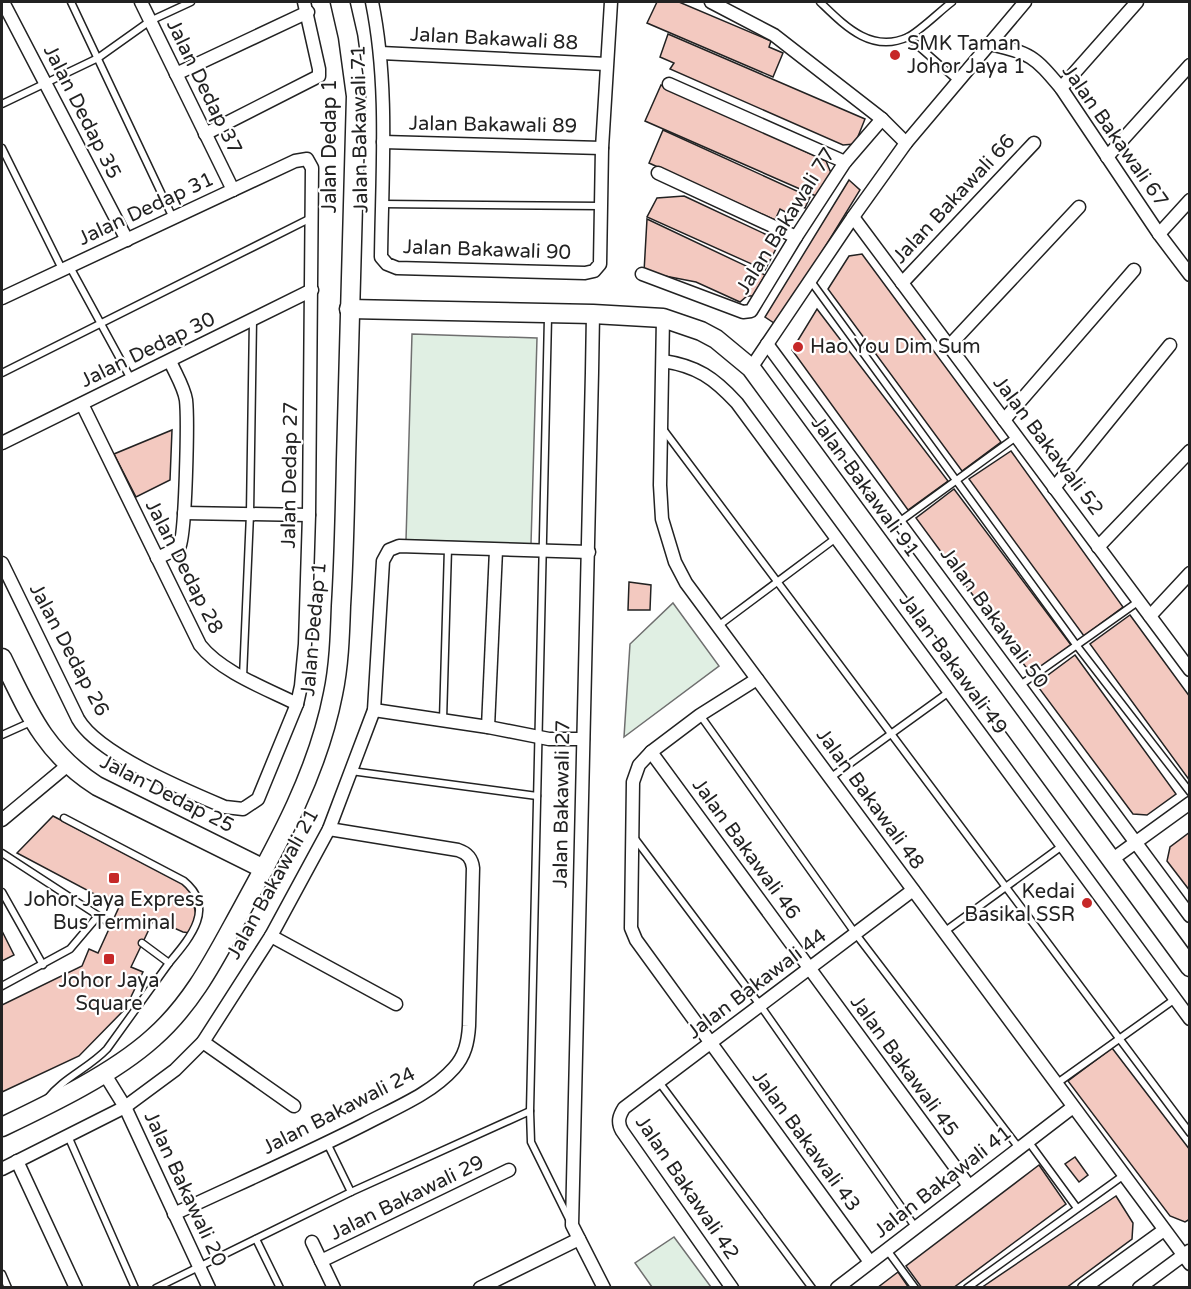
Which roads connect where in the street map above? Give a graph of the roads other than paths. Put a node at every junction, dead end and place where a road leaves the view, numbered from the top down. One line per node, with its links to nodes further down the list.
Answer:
1 (3, 2): 23 (street, Jalan Dedap 35)
2 (71, 2): 18 (lane)
3 (141, 2): 14 (street, Jalan Dedap 37)
4 (191, 2): 14 (lane)
5 (339, 2): 58 (main road, Jalan Dedap 1)
6 (372, 2): 17 (street, Jalan Bakawali 71)
7 (611, 2): 19 (street)
8 (711, 2): 27 (street)
9 (820, 2): 15 (lane)
10 (952, 2): 15 (lane)
11 (1025, 2): 16 (street)
12 (1137, 2): 25 (street)
13 (306, 7): 21 (street); 28 (street)
14 (150, 21): 18 (lane); 21 (street, Jalan Dedap 37)
15 (908, 37): 22 (lane)
16 (989, 44): 22 (street); 25 (street, Jalan Bakawali 67)
17 (381, 53): 19 (street, Jalan Bakawali 88); 29 (street, Jalan Bakawali 71)
18 (98, 58): 23 (lane); 45 (lane)
19 (606, 64): 32 (street)
20 (1190, 65): 34 (street)
21 (176, 74): 28 (street, Jalan Dedap 37)
22 (958, 81): 31 (street)
23 (46, 84): 26 (lane); 48 (street, Jalan Dedap 35)
24 (669, 84): 36 (street)
25 (1061, 88): 34 (street, Jalan Bakawali 67)
26 (2, 104)
27 (882, 119): 31 (street); 36 (street, Jalan Bakawali 77)
28 (205, 134): 38 (street, Jalan Dedap 37)
29 (383, 142): 32 (street, Jalan Bakawali 89); 40 (street, Jalan Bakawali 71)
30 (1034, 142): 55 (street, Jalan Bakawali 66)
31 (906, 143): 44 (street)
32 (602, 147): 41 (street)
33 (2, 148): 50 (lane)
34 (1107, 157): 46 (street, Jalan Bakawali 67)
35 (307, 159): 38 (street, Jalan Dedap 31); 43 (street, Jalan Dedap 27)
36 (845, 162): 47 (street, Jalan Bakawali 77)
37 (658, 173): 47 (street)
38 (233, 190): 45 (street, Jalan Dedap 31)
39 (1190, 200): 46 (street)
40 (381, 204): 41 (lane); 49 (street, Jalan Bakawali 71)
41 (601, 206): 49 (street, Jalan Bakawali 90)
42 (1079, 207): 66 (street)
43 (313, 217): 56 (street, Jalan Dedap 27); 63 (lane)
44 (853, 217): 54 (street); 55 (street, Jalan Bakawali 52)
45 (173, 218): 48 (street, Jalan Dedap 31)
46 (1159, 234): 53 (street, Jalan Bakawali 67)
47 (796, 237): 52 (street, Jalan Bakawali 77)
48 (127, 240): 50 (street, Jalan Dedap 31)
49 (381, 257)
50 (66, 268): 57 (street, Jalan Dedap 31); 63 (lane)
51 (1134, 270): 73 (street)
52 (642, 274)
53 (1190, 275)
54 (810, 280): 64 (street); 78 (lane)
55 (902, 283): 66 (street, Jalan Bakawali 52)
56 (312, 290): 62 (street, Jalan Dedap 30); 82 (street, Jalan Dedap 27)
57 (3, 294)
58 (349, 309): 59 (main road, Jalan Bakawali 91); 130 (main road, Jalan Dedap 1)
59 (549, 313): 60 (main road, Jalan Bakawali 91); 88 (lane)
60 (593, 314): 61 (main road, Jalan Bakawali 91); 89 (street, Jalan Bakawali 27)
61 (663, 318): 68 (street, Jalan Bakawali 48); 69 (main road, Jalan Bakawali 91)
62 (253, 319): 67 (street, Jalan Dedap 30); 81 (lane)
63 (100, 323): 70 (lane); 71 (lane)
64 (767, 344): 69 (street); 83 (street, Jalan Bakawali 50)
65 (1170, 345): 79 (street)
66 (949, 346): 73 (street, Jalan Bakawali 52)
67 (170, 361): 71 (street, Jalan Dedap 30); 80 (street)
68 (663, 361): 74 (street, Jalan Bakawali 48); 84 (street, Jalan Bakawali 49)
69 (751, 368): 129 (main road, Jalan Bakawali 91)
70 (2, 373)
71 (131, 380): 72 (street, Jalan Dedap 30)
72 (82, 404): 76 (street, Jalan Dedap 30); 90 (street, Jalan Dedap 28)
73 (1004, 420): 75 (street, Jalan Bakawali 52)
74 (661, 426): 93 (lane); 96 (street, Jalan Bakawali 48)
75 (1016, 437): 78 (lane); 79 (street, Jalan Bakawali 52)
76 (2, 443)
77 (1190, 451): 85 (street)
78 (957, 480): 83 (lane); 97 (lane)
79 (1054, 488): 85 (street, Jalan Bakawali 52)
80 (184, 513): 81 (street); 90 (street)
81 (250, 514): 82 (street); 100 (lane)
82 (309, 515): 104 (street, Jalan Dedap 27)
83 (898, 522): 102 (street, Jalan Bakawali 50)
84 (836, 537): 93 (lane); 103 (street, Jalan Bakawali 49)
85 (1098, 547): 94 (street, Jalan Bakawali 52)
86 (448, 548): 87 (street); 105 (street, Jalan Bakawali 21); 107 (lane)
87 (496, 550): 88 (street); 109 (street)
88 (543, 551): 89 (street); 112 (lane)
89 (589, 552): 113 (street, Jalan Bakawali 27)
90 (157, 558): 100 (street, Jalan Dedap 28)
91 (2, 563): 118 (street, Jalan Dedap 26)
92 (1190, 573): 95 (street)
93 (777, 582): 96 (lane); 111 (lane)
94 (1139, 602): 95 (street, Jalan Bakawali 52); 97 (lane)
95 (1150, 616): 99 (street, Jalan Bakawali 52)
96 (718, 626): 101 (street, Jalan Bakawali 48)
97 (1077, 646): 102 (lane); 119 (lane)
98 (2, 658): 108 (main road, Jalan Dedap 25)
99 (1190, 670)
100 (243, 677): 104 (street, Jalan Dedap 28)
101 (757, 679): 106 (street, Jalan Bakawali 43); 117 (street, Jalan Bakawali 48)
102 (1019, 686): 126 (street, Jalan Bakawali 50)
103 (949, 692): 111 (lane); 127 (street, Jalan Bakawali 49)
104 (297, 704): 118 (street, Jalan Dedap 27)
105 (374, 710): 107 (street); 116 (street, Jalan Bakawali 21)
106 (700, 715): 114 (street, Jalan Bakawali 43); 138 (lane)
107 (443, 720): 109 (street)
108 (33, 721): 110 (lane); 115 (main road, Jalan Dedap 25)
109 (488, 727): 112 (street)
110 (2, 735)
111 (890, 735): 117 (lane); 131 (lane)
112 (539, 736): 113 (street); 120 (lane)
113 (583, 739): 175 (street, Jalan Bakawali 27)
114 (651, 752): 125 (street, Jalan Bakawali 43); 144 (street, Jalan Bakawali 46)
115 (68, 765): 123 (street); 130 (main road, Jalan Dedap 25)
116 (351, 771): 120 (lane); 124 (street, Jalan Bakawali 21)
117 (830, 778): 132 (street, Jalan Bakawali 48)
118 (265, 787)
119 (1190, 792)
120 (537, 796): 161 (lane)
121 (1190, 802): 126 (street)
122 (64, 818): 141 (lane)
123 (2, 820)
124 (329, 829): 139 (street, Jalan Bakawali 21); 165 (street, Jalan Bakawali 24)
125 (631, 834): 148 (lane); 152 (street, Jalan Bakawali 43)
126 (1135, 843): 129 (street); 135 (street, Jalan Bakawali 50)
127 (1062, 846): 131 (lane); 146 (street, Jalan Bakawali 49)
128 (2, 853): 134 (lane)
129 (1110, 861): 143 (main road, Jalan Bakawali 91)
130 (264, 869): 153 (main road, Jalan Dedap 1)
131 (1005, 887): 137 (lane); 150 (lane)
132 (913, 890): 137 (street, Jalan Bakawali 48); 138 (street, Jalan Bakawali 44)
133 (2, 892): 142 (lane)
134 (98, 916): 136 (lane); 142 (lane)
135 (1190, 916)
136 (111, 924)
137 (944, 932): 155 (street, Jalan Bakawali 48)
138 (855, 933): 144 (street, Jalan Bakawali 44); 166 (lane)
139 (271, 936): 147 (street); 151 (street, Jalan Bakawali 21)
140 (142, 943): 141 (lane)
141 (170, 963): 160 (lane)
142 (43, 965): 145 (lane)
143 (1190, 967)
144 (808, 969): 148 (street, Jalan Bakawali 44); 171 (street, Jalan Bakawali 45)
145 (2, 986)
146 (1175, 999): 149 (street, Jalan Bakawali 49); 150 (lane)
147 (396, 1005)
148 (760, 1005): 152 (street, Jalan Bakawali 44); 176 (lane)
149 (1190, 1018)
150 (1119, 1039): 155 (lane); 163 (lane)
151 (203, 1042): 156 (street); 157 (street, Jalan Bakawali 21)
152 (710, 1043): 154 (street, Jalan Bakawali 44); 184 (street, Jalan Bakawali 43)
153 (104, 1072): 157 (street, Jalan Bakawali 20); 160 (main road, Jalan Dedap 1)
154 (659, 1082): 159 (street, Jalan Bakawali 44); 197 (lane)
155 (1056, 1084): 158 (street, Jalan Bakawali 48)
156 (294, 1106)
157 (124, 1107): 164 (street, Jalan Bakawali 21); 174 (street, Jalan Bakawali 20)
158 (1073, 1107): 166 (street, Jalan Bakawali 41); 170 (street, Jalan Bakawali 48)
159 (624, 1108): 196 (street, Jalan Bakawali 42)
160 (39, 1109): 162 (main road, Jalan Dedap 1)
161 (530, 1111): 172 (lane); 175 (lane)
162 (2, 1127)
163 (1190, 1133)
164 (68, 1135): 167 (street, Jalan Bakawali 21); 189 (lane)
165 (327, 1143): 172 (lane); 174 (street, Jalan Bakawali 24)
166 (1023, 1145): 171 (street, Jalan Bakawali 41); 173 (lane)
167 (17, 1161): 168 (street, Jalan Bakawali 21); 188 (street)
168 (2, 1169)
169 (510, 1170): 183 (street, Jalan Bakawali 29)
170 (1124, 1175): 173 (lane); 177 (street, Jalan Bakawali 48)
171 (969, 1186): 176 (street, Jalan Bakawali 41)
172 (351, 1192): 178 (lane)
173 (1077, 1209): 200 (lane)
174 (174, 1214): 185 (street, Jalan Bakawali 20)
175 (572, 1225): 179 (street, Jalan Bakawali 27)
176 (916, 1227): 181 (street, Jalan Bakawali 41)
177 (1164, 1230): 182 (street, Jalan Bakawali 48); 201 (street)
178 (256, 1239): 185 (lane); 192 (lane)
179 (579, 1239): 194 (street); 195 (street, Jalan Bakawali 27)
180 (312, 1242): 183 (street)
181 (887, 1250): 184 (street, Jalan Bakawali 41); 199 (lane)
182 (1187, 1257): 202 (street)
183 (321, 1261): 193 (street)
184 (870, 1262): 198 (street, Jalan Bakawali 41)
185 (199, 1266): 190 (lane); 191 (street, Jalan Bakawali 20)
186 (2, 1274): 187 (lane)
187 (8, 1287)
188 (76, 1287)
189 (135, 1287)
190 (156, 1287)
191 (209, 1287)
192 (280, 1287)
193 (334, 1287)
194 (480, 1287)
195 (604, 1287)
196 (732, 1287)
197 (812, 1287)
198 (837, 1287)
199 (915, 1287)
200 (967, 1287)
201 (1084, 1287)
202 (1139, 1287)

